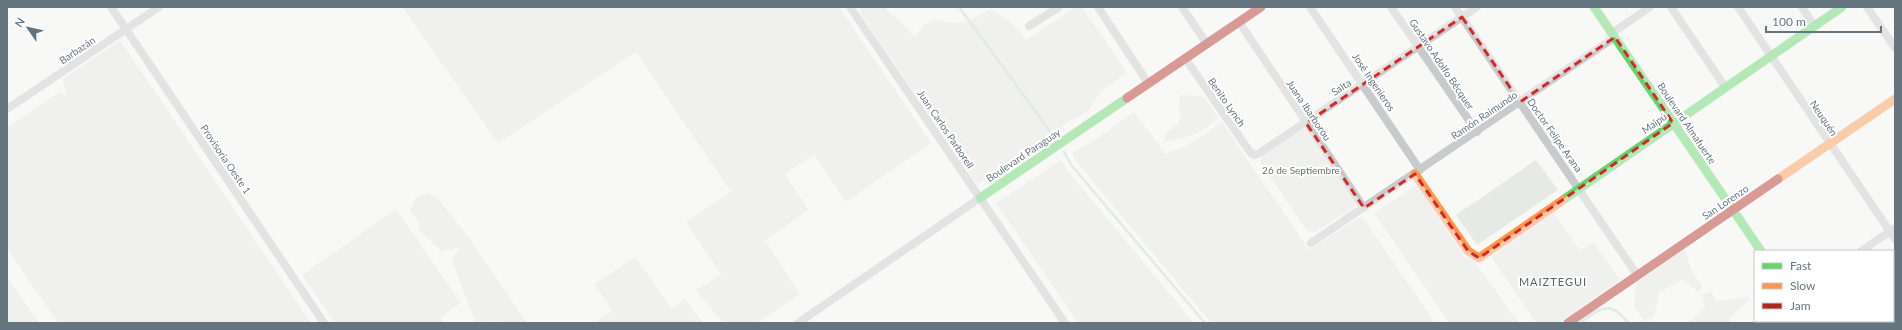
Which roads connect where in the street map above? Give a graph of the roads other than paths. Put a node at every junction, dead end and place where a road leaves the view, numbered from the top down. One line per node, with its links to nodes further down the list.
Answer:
1 (111, 7): 23 (street, Provisoria Oeste 1)
2 (159, 7): 23 (street, Barbazán)
3 (850, 7): 43 (street, Juan Carlos Parborell)
4 (1059, 7): 21 (street)
5 (1098, 7): 30 (street)
6 (1182, 7): 25 (street)
7 (1261, 7): 20 (street, Boulevard Paraguay)
8 (1310, 7): 31 (street, José Ingenieros)
9 (1391, 7): 26 (street, Gustavo Adolfo Bécquer)
10 (1455, 7): 19 (street, Doctor Felipe Arana)
11 (1477, 7): 19 (street, Salta)
12 (1594, 7): 24 (street, Boulevard Almafuerte)
13 (1650, 7): 24 (street, Ramón Raimundo)
14 (1671, 7): 32 (street)
15 (1738, 7): 28 (street, Neuquén)
16 (1802, 7): 22 (street)
17 (1842, 7): 22 (street, Maipú)
18 (1867, 7): 27 (street)
19 (1462, 17): 26 (street, Salta); 34 (street, Doctor Felipe Arana)
20 (1239, 22): 25 (street, Boulevard Paraguay); 36 (street, Juana Ibarborou)
21 (1029, 26)
22 (1814, 26): 28 (street, Maipú)
23 (126, 29): 35 (street, Barbazán); 53 (street, Provisoria Oeste 1)
24 (1614, 35): 34 (street, Ramón Raimundo); 37 (street, Boulevard Almafuerte)
25 (1207, 44): 29 (street, Boulevard Paraguay)
26 (1418, 47): 31 (street, Salta); 38 (street, Gustavo Adolfo Bécquer)
27 (1895, 48)
28 (1770, 55): 32 (street, Maipú); 39 (street, Neuquén)
29 (1185, 58): 30 (street, Boulevard Paraguay); 40 (street, Benito Lynch)
30 (1148, 83): 43 (street, Boulevard Paraguay)
31 (1362, 84): 36 (street, Salta); 41 (street, José Ingenieros)
32 (1725, 87): 37 (street, Maipú)
33 (1895, 99): 39 (street, San Lorenzo)
34 (1520, 102): 38 (street, Ramón Raimundo); 42 (street, Doctor Felipe Arana)
35 (7, 109)
36 (1306, 123): 40 (street, Salta); 44 (street, Juana Ibarborou)
37 (1674, 123): 42 (street, Maipú); 45 (street, Boulevard Almafuerte)
38 (1477, 132): 41 (street, Ramón Raimundo)
39 (1829, 144): 45 (street, San Lorenzo); 46 (street, Neuquén)
40 (1254, 155)
41 (1418, 172): 44 (street, Ramón Raimundo); 51 (street, José Ingenieros)
42 (1579, 189): 51 (street, Maipú); 52 (street, Doctor Felipe Arana)
43 (980, 198): 54 (street, Boulevard Paraguay); 55 (street, Juan Carlos Parborell)
44 (1364, 208): 48 (street, Ramón Raimundo)
45 (1733, 210): 49 (street, Boulevard Almafuerte); 52 (street, San Lorenzo)
46 (1892, 230): 47 (street, Neuquén); 50 (street)
47 (1895, 239)
48 (1311, 243)
49 (1760, 250)
50 (1862, 250)
51 (1479, 258)
52 (1637, 275): 56 (street, San Lorenzo)
53 (324, 323)
54 (798, 323)
55 (1065, 323)
56 (1568, 323)

